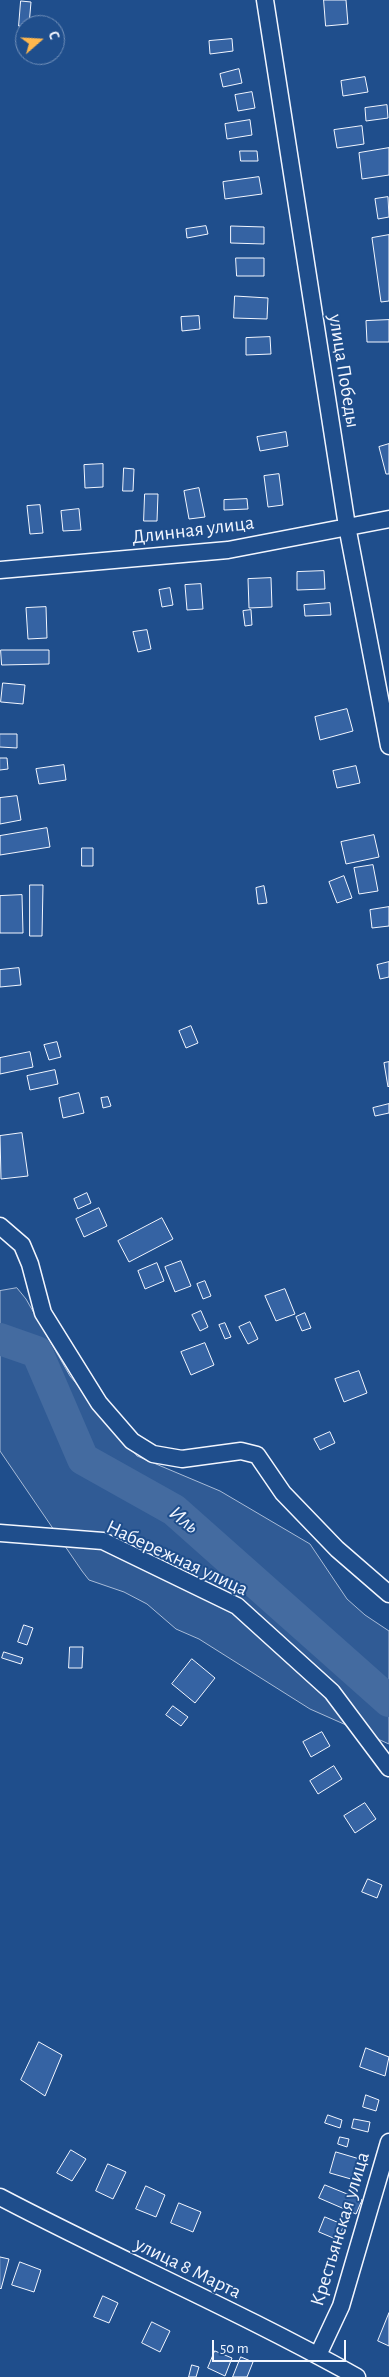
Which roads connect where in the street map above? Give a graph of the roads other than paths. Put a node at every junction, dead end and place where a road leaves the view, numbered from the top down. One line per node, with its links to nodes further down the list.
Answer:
1 (265, 0): 3 (street, улица Победы)
2 (389, 519): 3 (street, Длинная улица)
3 (347, 526): 4 (street, Длинная улица); 5 (street, улица Победы)
4 (0, 570)
5 (389, 746)
6 (0, 1226): 8 (street)
7 (0, 1533): 9 (street, Набережная улица)
8 (389, 1594)
9 (389, 1768)
10 (389, 2142): 12 (street, Крестьянская улица)
11 (0, 2197): 12 (street, улица 8 Марта)
12 (318, 2355): 13 (street, улица 8 Марта)
13 (357, 2377)

